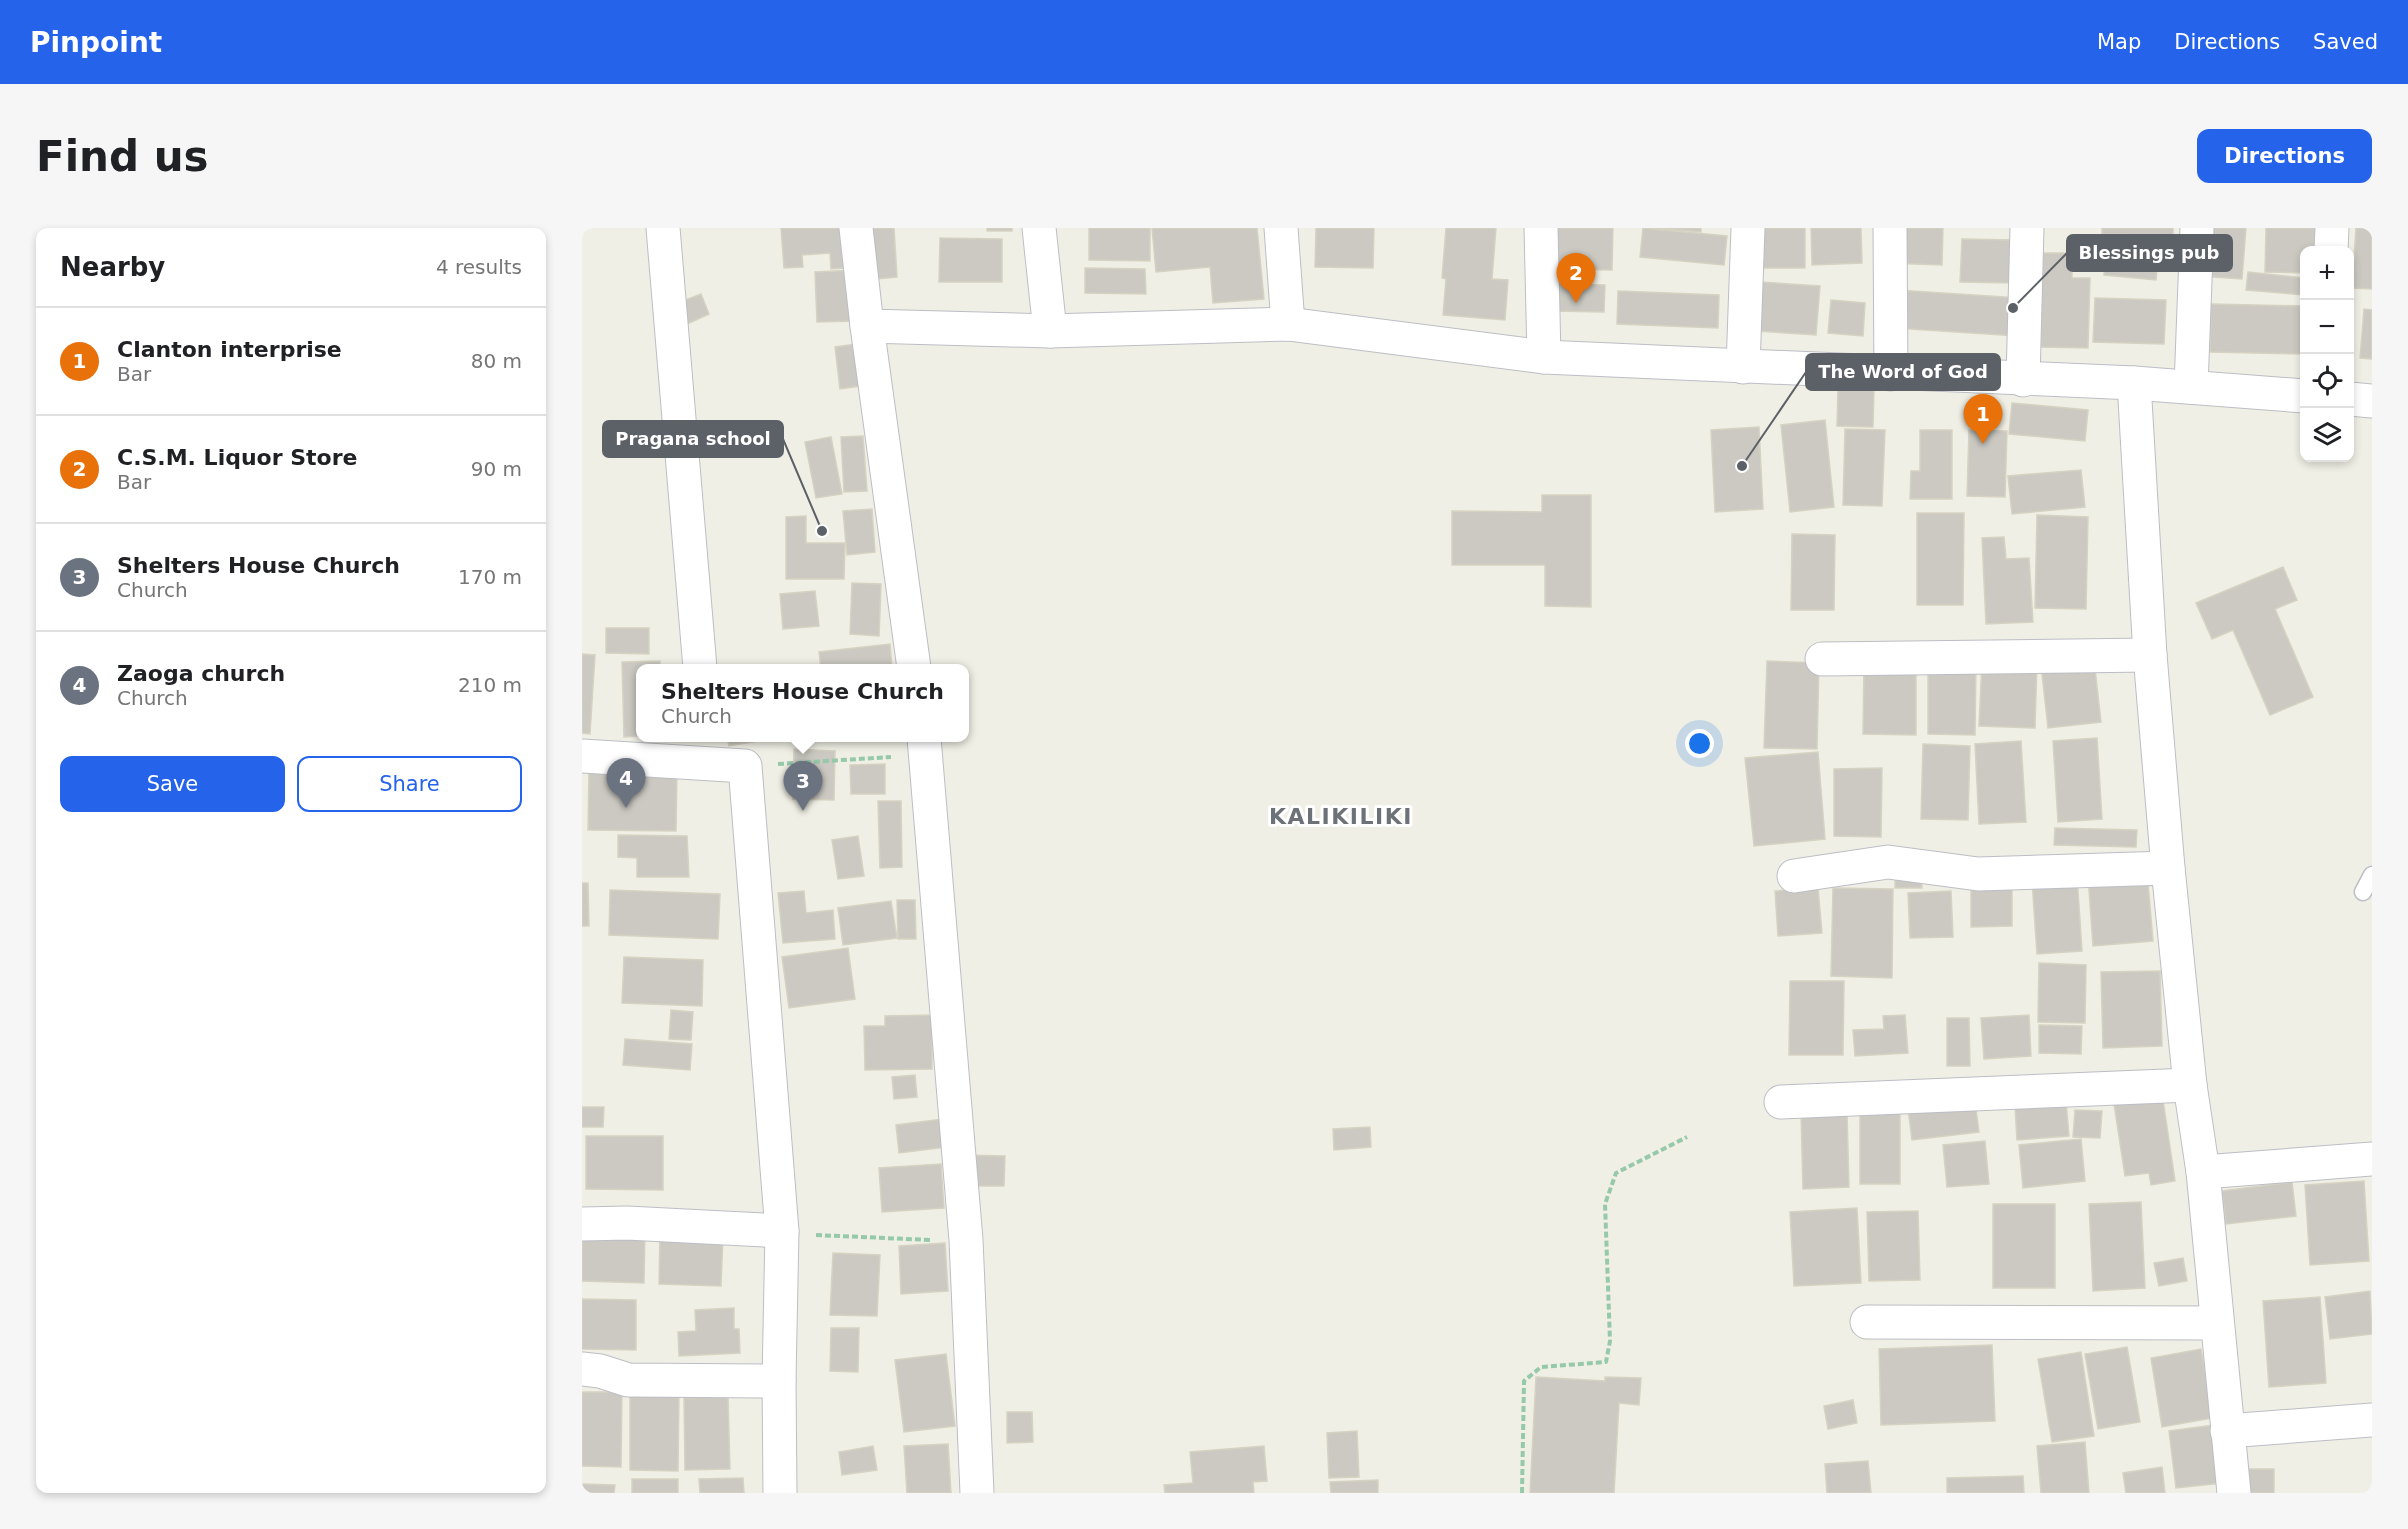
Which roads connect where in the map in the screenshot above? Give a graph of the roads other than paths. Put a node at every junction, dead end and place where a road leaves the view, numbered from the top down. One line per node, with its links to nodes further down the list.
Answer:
1 (663, 228): 26 (street)
2 (856, 228): 13 (street)
3 (1039, 228): 14 (street)
4 (1281, 228): 12 (street)
5 (1541, 228): 15 (street)
6 (1748, 228): 16 (street)
7 (1890, 228): 17 (street)
8 (2027, 228): 18 (street)
9 (2197, 228): 20 (street)
10 (2332, 228): 11 (street)
11 (2331, 246)
12 (1288, 324): 14 (street); 15 (street)
13 (867, 326): 14 (street); 27 (street)
14 (1050, 331)
15 (1544, 357): 16 (street)
16 (1743, 367): 17 (street)
17 (1891, 374): 18 (street)
18 (2023, 380): 19 (street)
19 (2134, 383): 20 (street); 24 (street)
20 (2191, 387): 21 (street)
21 (2300, 396)
22 (2354, 399): 23 (street)
23 (2372, 401)
24 (2150, 655): 25 (street); 31 (street)
25 (1822, 659)
26 (700, 664)
27 (913, 664)
28 (925, 746): 48 (street)
29 (706, 751): 30 (street); 40 (street)
30 (582, 756)
31 (2168, 868): 33 (street); 35 (street)
32 (2372, 874): 34 (lane)
33 (1794, 876)
34 (2363, 892)
35 (2190, 1085): 36 (street); 38 (street)
36 (1781, 1102)
37 (2372, 1159): 38 (street)
38 (2203, 1173): 42 (street)
39 (582, 1224): 40 (street)
40 (782, 1231): 44 (street)
41 (1867, 1322): 42 (street)
42 (2216, 1323): 46 (street)
43 (582, 1369): 44 (street)
44 (779, 1381): 47 (street)
45 (2372, 1420): 46 (street)
46 (2227, 1431): 49 (street)
47 (780, 1493)
48 (977, 1493)
49 (2234, 1493)

